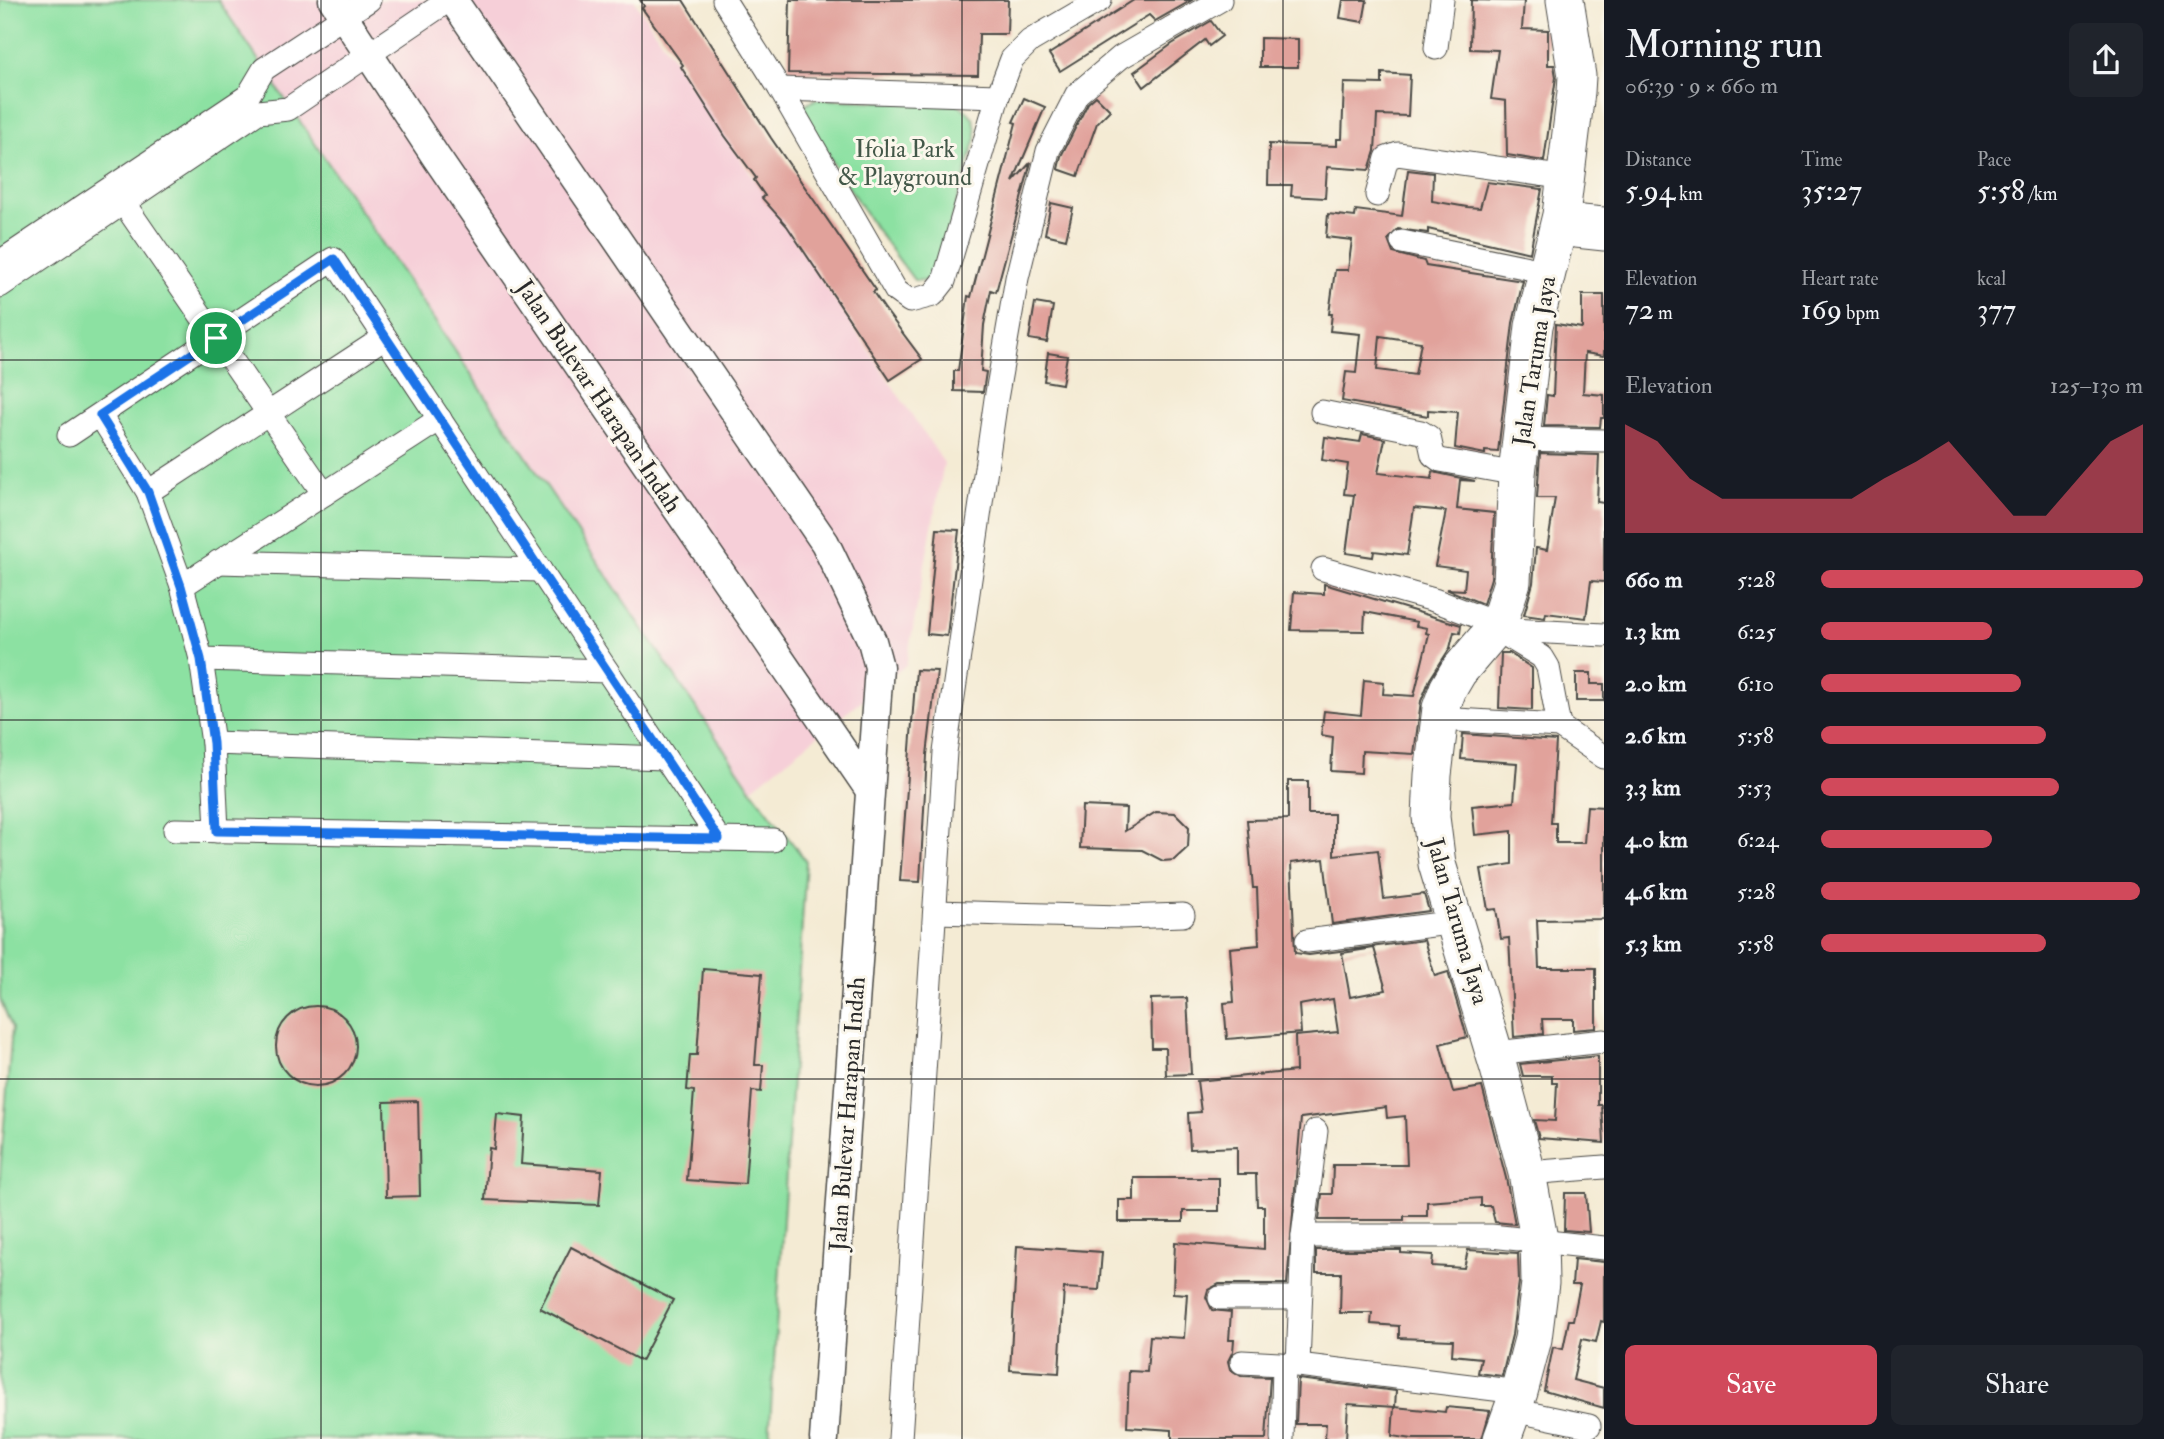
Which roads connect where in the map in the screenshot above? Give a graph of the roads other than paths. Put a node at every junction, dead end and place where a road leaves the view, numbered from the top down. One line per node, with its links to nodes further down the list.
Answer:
1 (369, 0): 8 (street)
2 (451, 0): 10 (street); 48 (street, Jalan Bulevar Harapan Indah)
3 (724, 0): 11 (street)
4 (1100, 0): 12 (street)
5 (1220, 0): 53 (street)
6 (1441, 0): 9 (street)
7 (1565, 0): 14 (main road, Jalan Taruma Jaya)
8 (338, 8): 10 (street, Jalan Bulevar Harapan Indah); 13 (street)
9 (1436, 47)
10 (368, 54): 13 (street); 48 (street, Jalan Bulevar Harapan Indah)
11 (780, 89): 12 (street); 12 (street)
12 (998, 96)
13 (253, 104): 15 (street)
14 (1567, 178): 16 (street); 18 (main road, Jalan Taruma Jaya)
15 (118, 195): 21 (street); 23 (street); 25 (street)
16 (1377, 195)
17 (1604, 219): 18 (street)
18 (1559, 224): 19 (street); 22 (main road, Jalan Taruma Jaya)
19 (1604, 239)
20 (1402, 242): 22 (street)
21 (0, 262)
22 (1548, 271): 32 (main road, Jalan Taruma Jaya)
23 (0, 286)
24 (385, 337): 25 (street); 27 (street); 29 (street)
25 (216, 338): 27 (street); 28 (street)
26 (1322, 412): 32 (street)
27 (268, 413): 33 (street); 34 (street)
28 (100, 415): 30 (street); 33 (street)
29 (440, 419): 34 (street); 37 (street)
30 (69, 435)
31 (1604, 441): 32 (street)
32 (1519, 457): 39 (main road, Jalan Taruma Jaya)
33 (148, 492): 38 (street)
34 (324, 494): 35 (street)
35 (218, 562): 37 (street); 38 (street)
36 (1323, 569): 39 (street)
37 (540, 570): 42 (street)
38 (181, 586): 41 (street)
39 (1497, 627): 40 (street); 43 (main road, Jalan Taruma Jaya); 44 (street)
40 (1604, 635)
41 (201, 659): 42 (street); 45 (street)
42 (607, 671): 47 (street)
43 (1440, 719): 44 (street); 55 (main road, Jalan Taruma Jaya)
44 (1559, 726): 46 (street)
45 (213, 743): 47 (street); 50 (street)
46 (1604, 757)
47 (665, 758): 51 (street)
48 (869, 789): 71 (street, Jalan Bulevar Harapan Indah)
49 (175, 830): 50 (street)
50 (217, 831): 51 (street)
51 (719, 839): 52 (street)
52 (774, 840)
53 (936, 912): 54 (street); 72 (street)
54 (1183, 915)
55 (1456, 922): 56 (street); 58 (main road, Jalan Taruma Jaya)
56 (1307, 941)
57 (1604, 1041): 58 (street)
58 (1495, 1053): 61 (main road, Jalan Taruma Jaya)
59 (1316, 1131): 62 (street)
60 (1604, 1167): 61 (street)
61 (1527, 1173): 63 (main road, Jalan Taruma Jaya)
62 (1303, 1236): 63 (street); 66 (street)
63 (1539, 1239): 64 (street); 69 (main road, Jalan Taruma Jaya)
64 (1604, 1248)
65 (1220, 1298): 66 (street)
66 (1300, 1298): 68 (street)
67 (1242, 1362): 68 (street)
68 (1291, 1365): 69 (street); 73 (street)
69 (1511, 1414): 70 (street)
70 (1589, 1426)
71 (824, 1439)
72 (900, 1439)
73 (1282, 1439)

